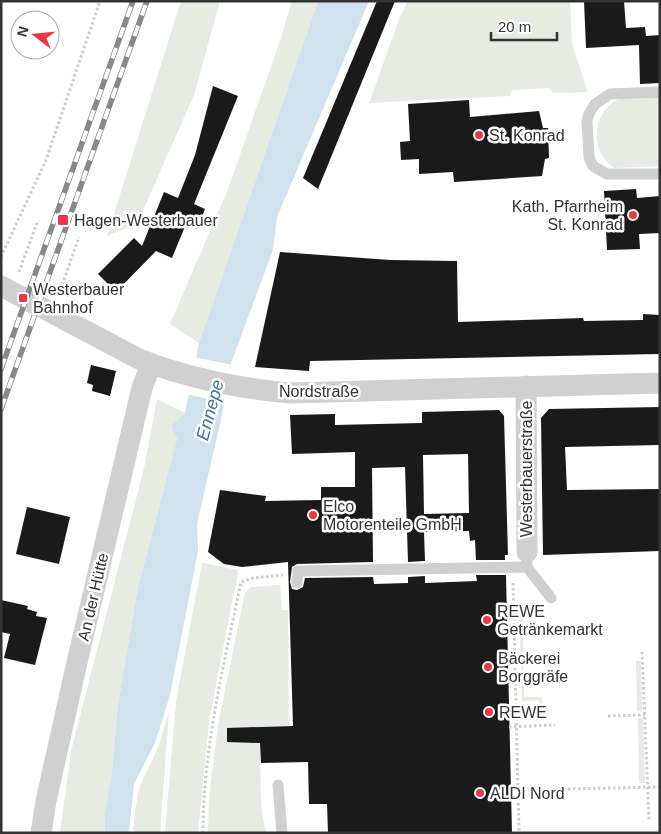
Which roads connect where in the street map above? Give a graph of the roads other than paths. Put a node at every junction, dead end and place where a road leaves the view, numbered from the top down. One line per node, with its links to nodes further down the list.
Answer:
1 (660, 92): 2 (lane)
2 (660, 174)
3 (1, 286): 4 (street, Nordstraße)
4 (150, 364): 6 (street, Nordstraße); 13 (street, An der Hütte)
5 (660, 383): 6 (street, Nordstraße)
6 (526, 386): 7 (street, Westerbauerstraße)
7 (522, 562): 8 (lane); 11 (lane)
8 (434, 568): 9 (lane); 10 (lane)
9 (433, 580)
10 (297, 583)
11 (551, 598)
12 (278, 785): 14 (lane)
13 (42, 833)
14 (282, 833)

